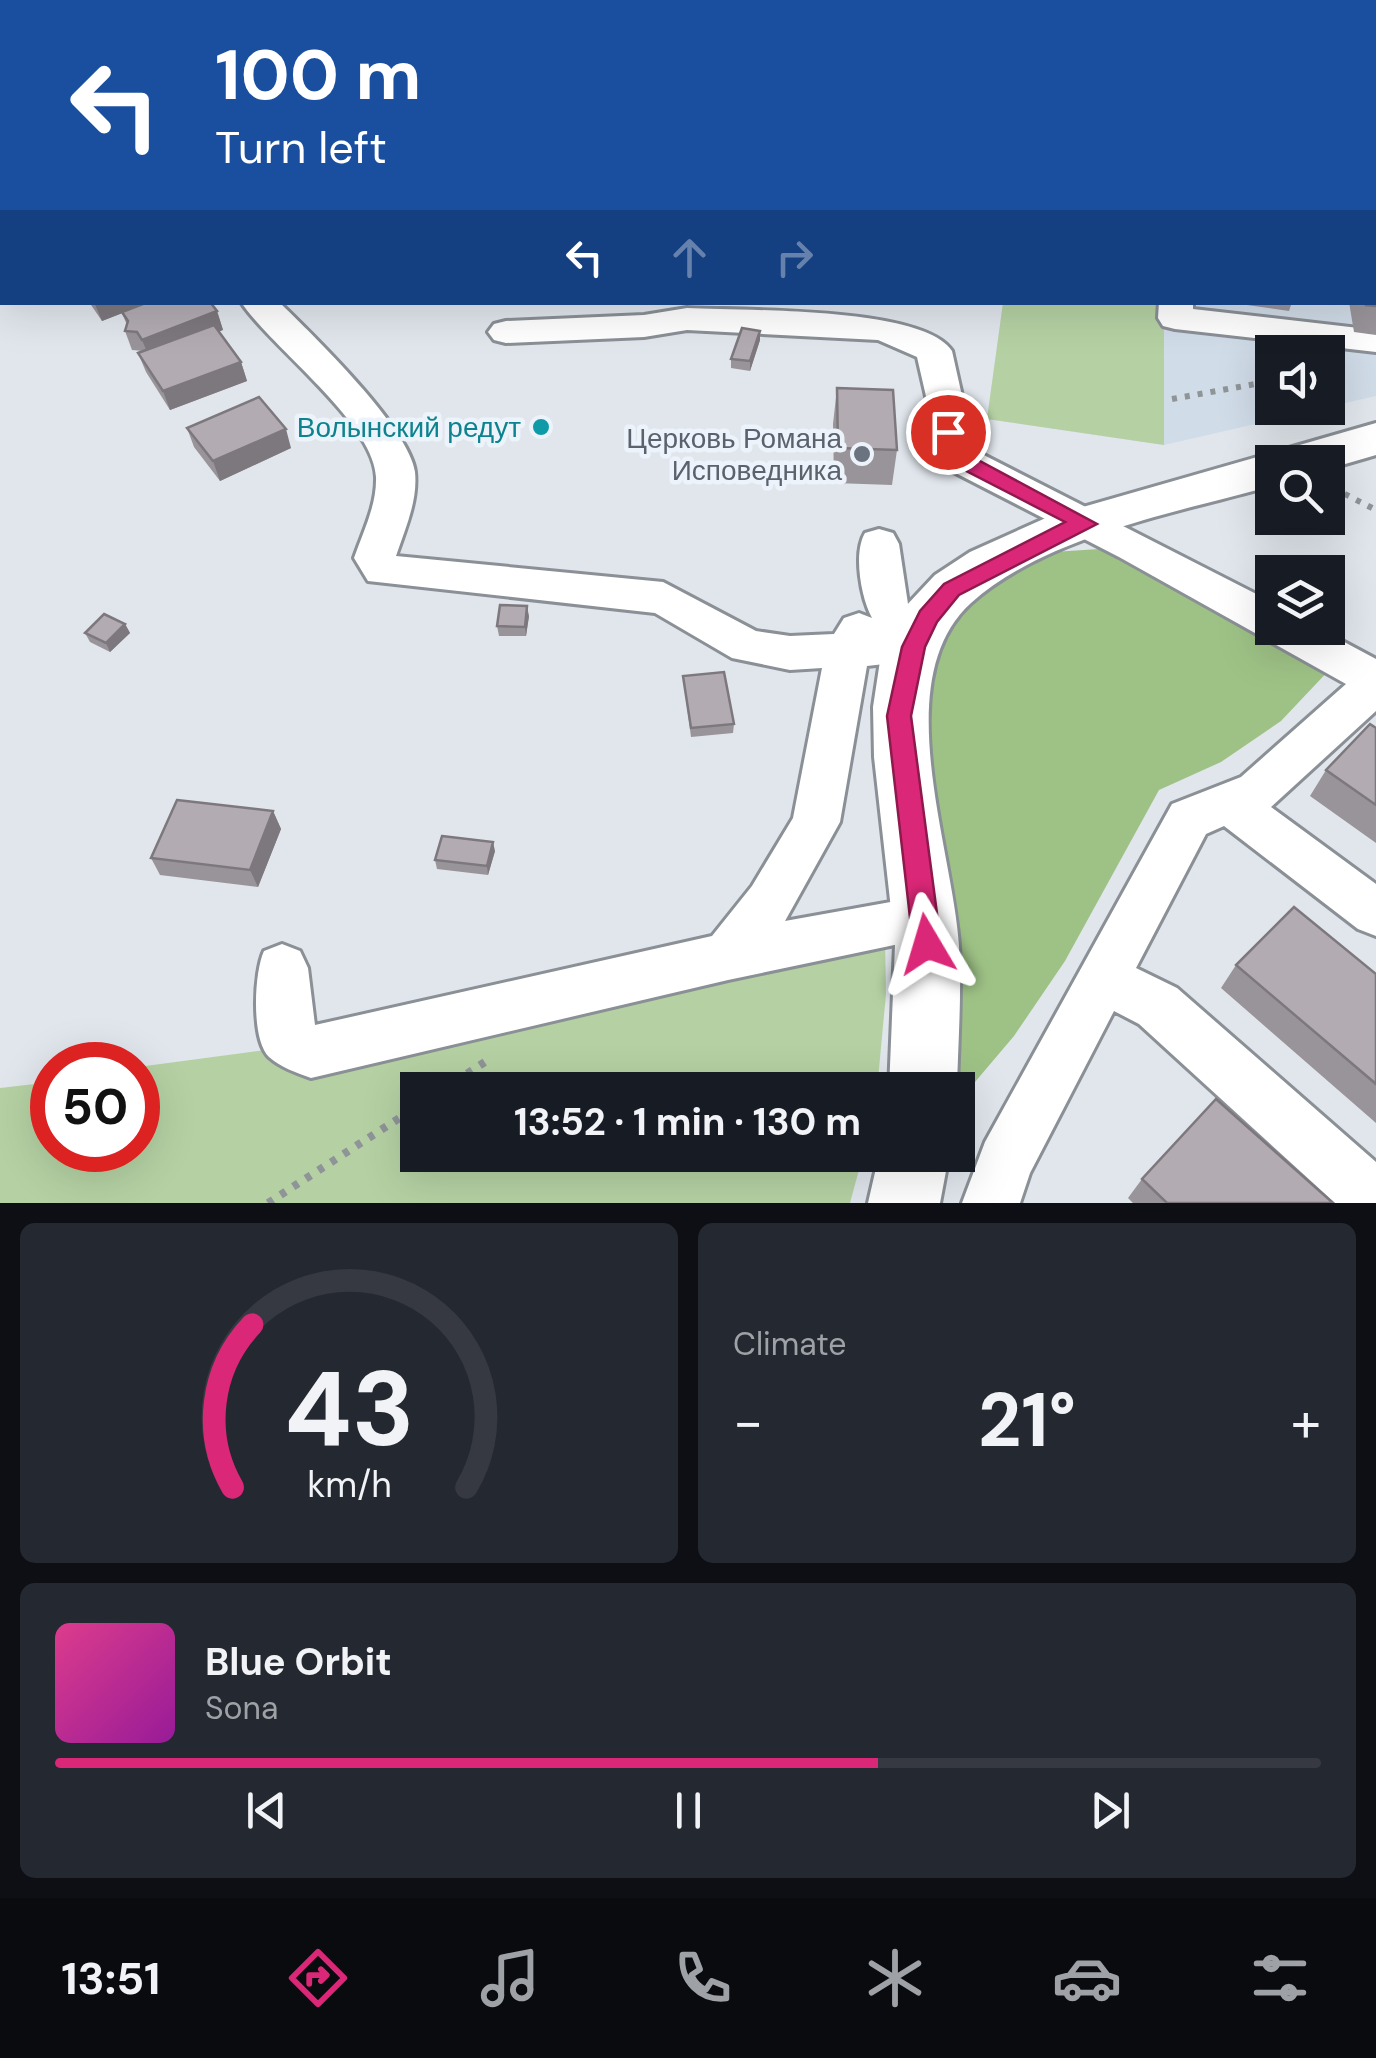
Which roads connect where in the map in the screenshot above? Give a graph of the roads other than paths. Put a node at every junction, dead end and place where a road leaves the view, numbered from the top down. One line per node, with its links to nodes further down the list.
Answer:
1 (262, 305): 14 (street)
2 (1176, 305): 5 (street)
3 (877, 316): 4 (street); 9 (street)
4 (506, 332)
5 (1376, 341)
6 (1376, 440): 7 (main road)
7 (1345, 458)
8 (1255, 474): 9 (main road)
9 (1086, 524): 11 (street); 12 (main road)
10 (878, 544): 12 (street)
11 (1255, 613)
12 (900, 626): 14 (street); 18 (main road)
13 (1312, 645): 15 (street)
14 (848, 652): 19 (street)
15 (1376, 682): 16 (street)
16 (1231, 804): 17 (street); 21 (street)
17 (1376, 913)
18 (924, 919): 19 (street); 22 (main road)
19 (728, 956): 20 (street)
20 (282, 968)
21 (1105, 980): 24 (street); 26 (street)
22 (923, 1072)
23 (910, 1172): 25 (main road)
24 (1376, 1201)
25 (904, 1203)
26 (991, 1203)

